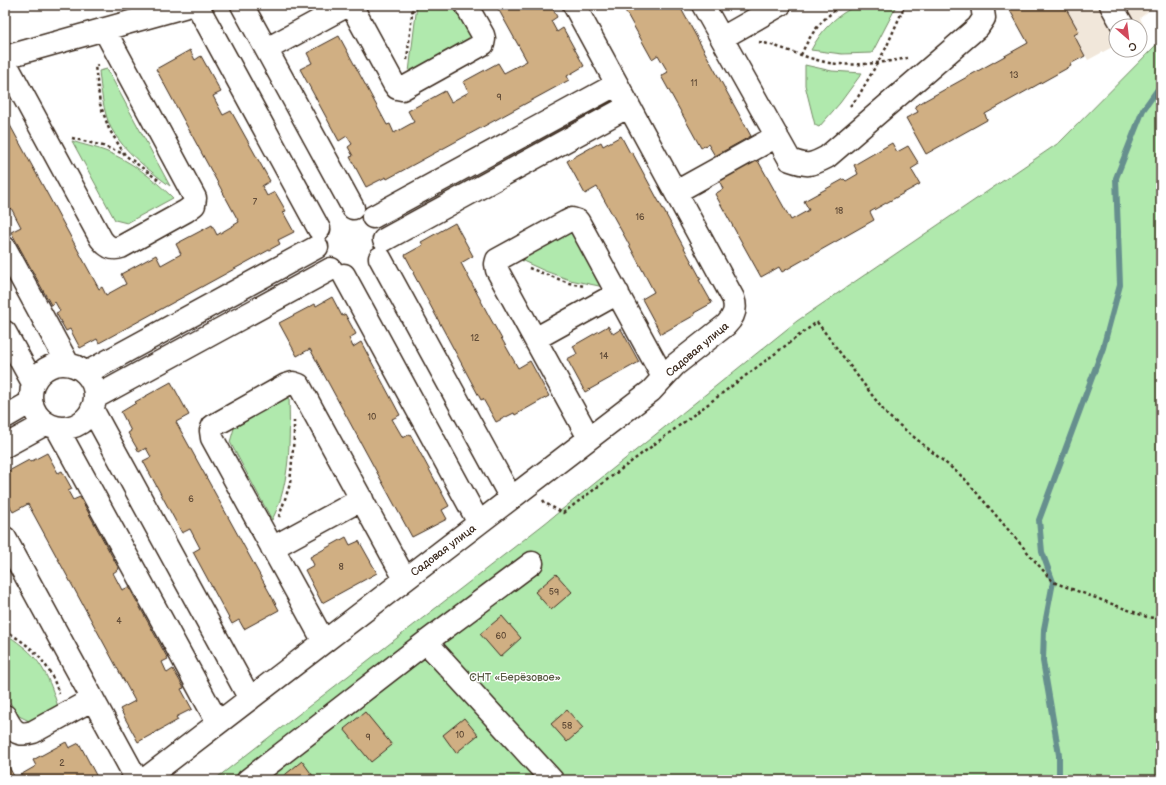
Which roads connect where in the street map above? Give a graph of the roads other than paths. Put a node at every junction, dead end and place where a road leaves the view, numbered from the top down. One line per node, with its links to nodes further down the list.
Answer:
1 (191, 5): 12 (street)
2 (197, 5): 23 (street)
3 (242, 5): 14 (street)
4 (349, 5): 5 (street); 14 (street)
5 (466, 5)
6 (574, 5): 17 (street)
7 (703, 5): 13 (street)
8 (780, 5): 13 (street)
9 (982, 5): 19 (street)
10 (1111, 5): 11 (street)
11 (1118, 18)
12 (104, 29): 15 (street); 16 (street)
13 (722, 38): 19 (street)
14 (267, 49): 21 (street)
15 (5, 57)
16 (5, 62)
17 (617, 84): 18 (street); 22 (street)
18 (629, 106): 20 (street); 25 (street)
19 (777, 136): 20 (street)
20 (676, 192): 31 (street, Садовая улица)
21 (353, 208): 22 (street); 23 (street)
22 (373, 217): 25 (street)
23 (318, 238): 26 (street); 30 (street)
24 (5, 248): 30 (street)
25 (382, 249): 26 (street); 38 (street)
26 (337, 272): 33 (street); 40 (street)
27 (618, 293): 29 (street); 29 (street); 31 (street)
28 (5, 332): 32 (street)
29 (535, 339): 36 (street)
30 (77, 369): 32 (street); 33 (street)
31 (663, 377): 36 (street, Садовая улица)
32 (32, 393): 34 (street); 35 (street)
33 (94, 403): 35 (street); 49 (street)
34 (5, 417)
35 (51, 426): 37 (street); 51 (street)
36 (589, 438): 38 (street, Садовая улица)
37 (5, 446)
38 (511, 498): 40 (street, Садовая улица)
39 (362, 499): 42 (street); 42 (street); 45 (street)
40 (479, 523): 45 (street, Садовая улица)
41 (5, 538): 44 (street)
42 (270, 544): 46 (street)
43 (532, 563): 47 (street)
44 (12, 566): 48 (street)
45 (405, 579): 46 (street, Садовая улица)
46 (324, 642): 49 (street, Садовая улица)
47 (426, 642): 54 (street); 55 (street)
48 (93, 699): 50 (street); 52 (street)
49 (250, 699): 51 (street, Садовая улица)
50 (5, 716)
51 (218, 723): 53 (street, Садовая улица)
52 (137, 780)
53 (144, 780)
54 (248, 780)
55 (552, 780)

